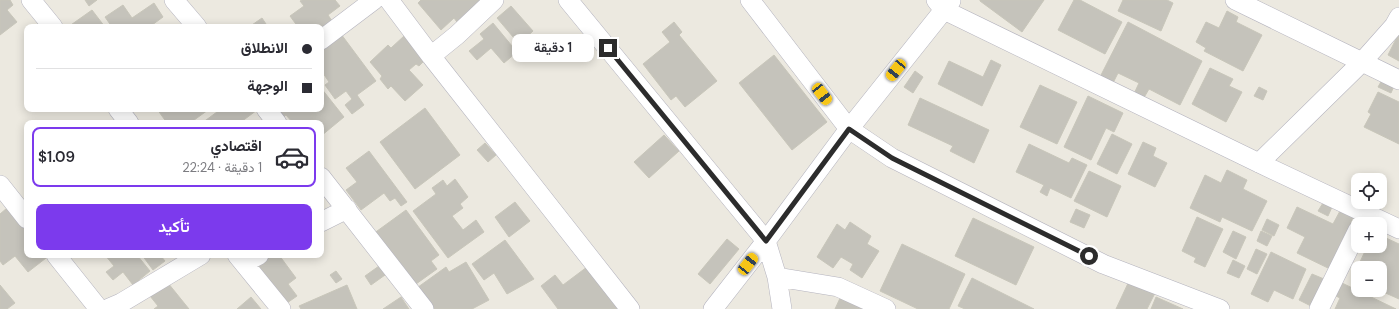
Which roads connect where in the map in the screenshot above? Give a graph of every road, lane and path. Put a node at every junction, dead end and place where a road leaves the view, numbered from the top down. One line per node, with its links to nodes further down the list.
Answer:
1 (31, 0): 11 (street)
2 (175, 0): 12 (street)
3 (374, 0): 13 (street)
4 (389, 0): 14 (street)
5 (494, 0): 14 (street)
6 (568, 0): 31 (street)
7 (750, 0): 21 (street)
8 (1235, 0): 15 (street)
9 (944, 3): 21 (street); 22 (street)
10 (1399, 17): 15 (street)
11 (51, 24)
12 (195, 24)
13 (324, 38)
14 (431, 56): 41 (street)
15 (1362, 62): 16 (street); 22 (street)
16 (1399, 80)
17 (120, 112): 19 (street)
18 (268, 112): 20 (street)
19 (127, 120)
20 (275, 120)
21 (849, 129): 31 (street); 45 (street)
22 (1259, 163): 27 (street)
23 (324, 181): 25 (street)
24 (0, 185): 26 (street)
25 (346, 209): 28 (street); 40 (street)
26 (24, 215)
27 (1360, 217)
28 (324, 220)
29 (1387, 226): 30 (street)
30 (1399, 229)
31 (766, 241): 36 (street); 42 (street)
32 (1351, 244): 46 (street)
33 (58, 258): 38 (street)
34 (196, 258): 37 (street)
35 (246, 258): 39 (street)
36 (776, 277): 43 (street); 44 (street)
37 (118, 307)
38 (99, 309)
39 (281, 309)
40 (424, 309)
41 (630, 309)
42 (713, 309)
43 (782, 309)
44 (886, 309)
45 (1220, 309)
46 (1319, 309)

